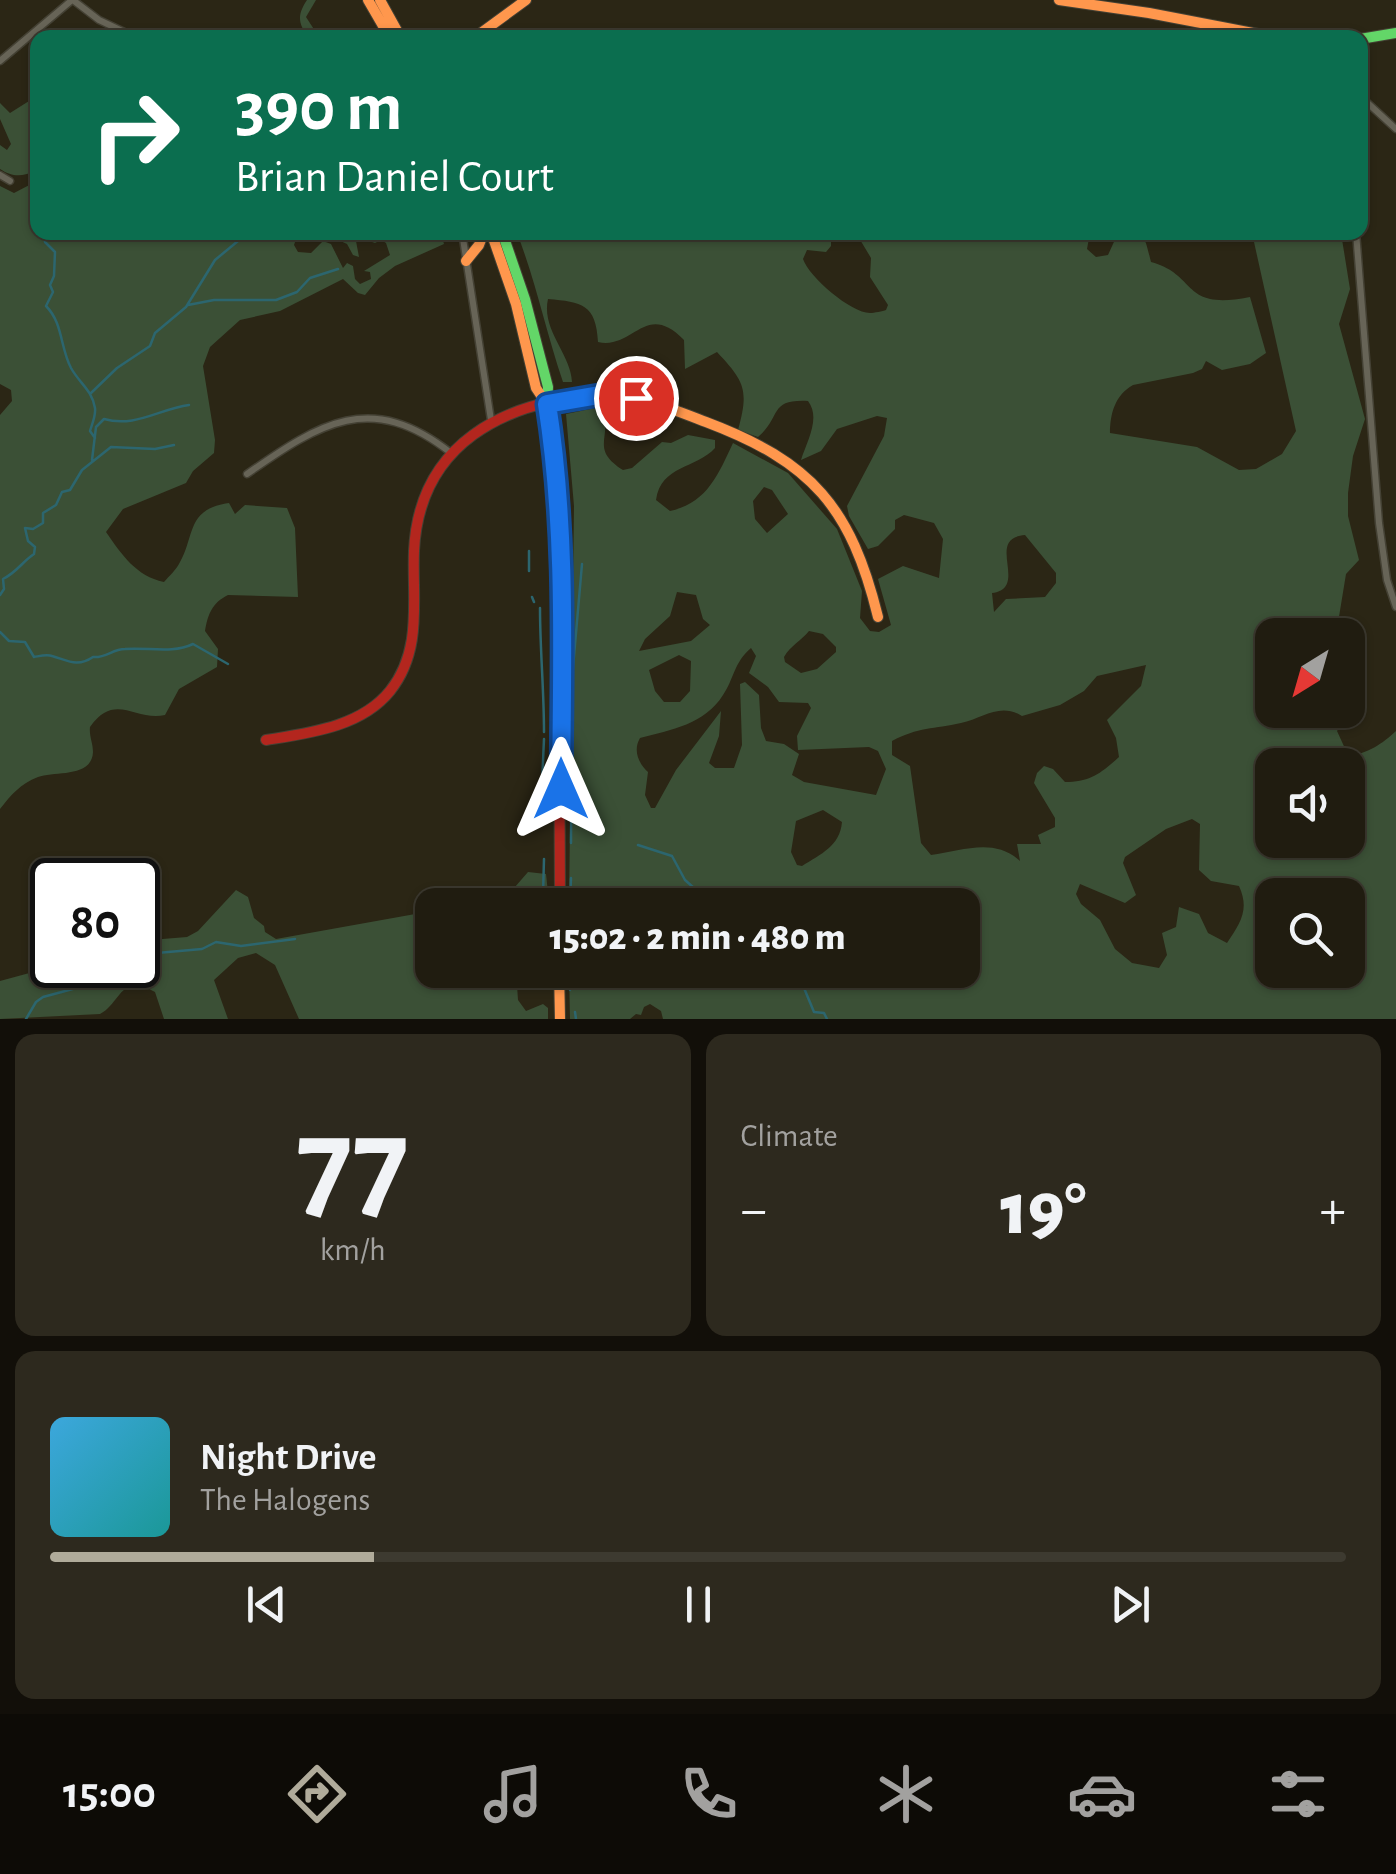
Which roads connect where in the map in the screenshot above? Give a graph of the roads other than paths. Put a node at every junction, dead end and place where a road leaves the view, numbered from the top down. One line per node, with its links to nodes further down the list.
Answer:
1 (72, 0): 6 (street); 7 (street)
2 (368, 0): 8 (main road)
3 (380, 0): 9 (main road)
4 (526, 0): 10 (main road)
5 (1059, 0): 11 (main road)
6 (37, 30)
7 (120, 30)
8 (385, 30)
9 (397, 30)
10 (485, 30)
11 (1239, 30)
12 (1396, 32): 14 (main road)
13 (30, 36): 15 (street)
14 (1368, 38)
15 (0, 62)
16 (1368, 103): 17 (street)
17 (1396, 129)
18 (0, 174): 19 (street)
19 (10, 181)
20 (463, 240): 25 (street)
21 (482, 240): 25 (main road)
22 (491, 240): 26 (main road)
23 (505, 240): 26 (main road)
24 (1357, 240): 30 (street)
25 (466, 261): 27 (street)
26 (547, 404): 27 (main road); 31 (main road); 33 (main road)
27 (492, 420): 28 (main road)
28 (451, 453): 29 (street); 32 (main road)
29 (247, 474)
30 (1396, 607)
31 (878, 617)
32 (266, 740)
33 (560, 888)
34 (560, 988): 35 (main road)
35 (560, 1019)

